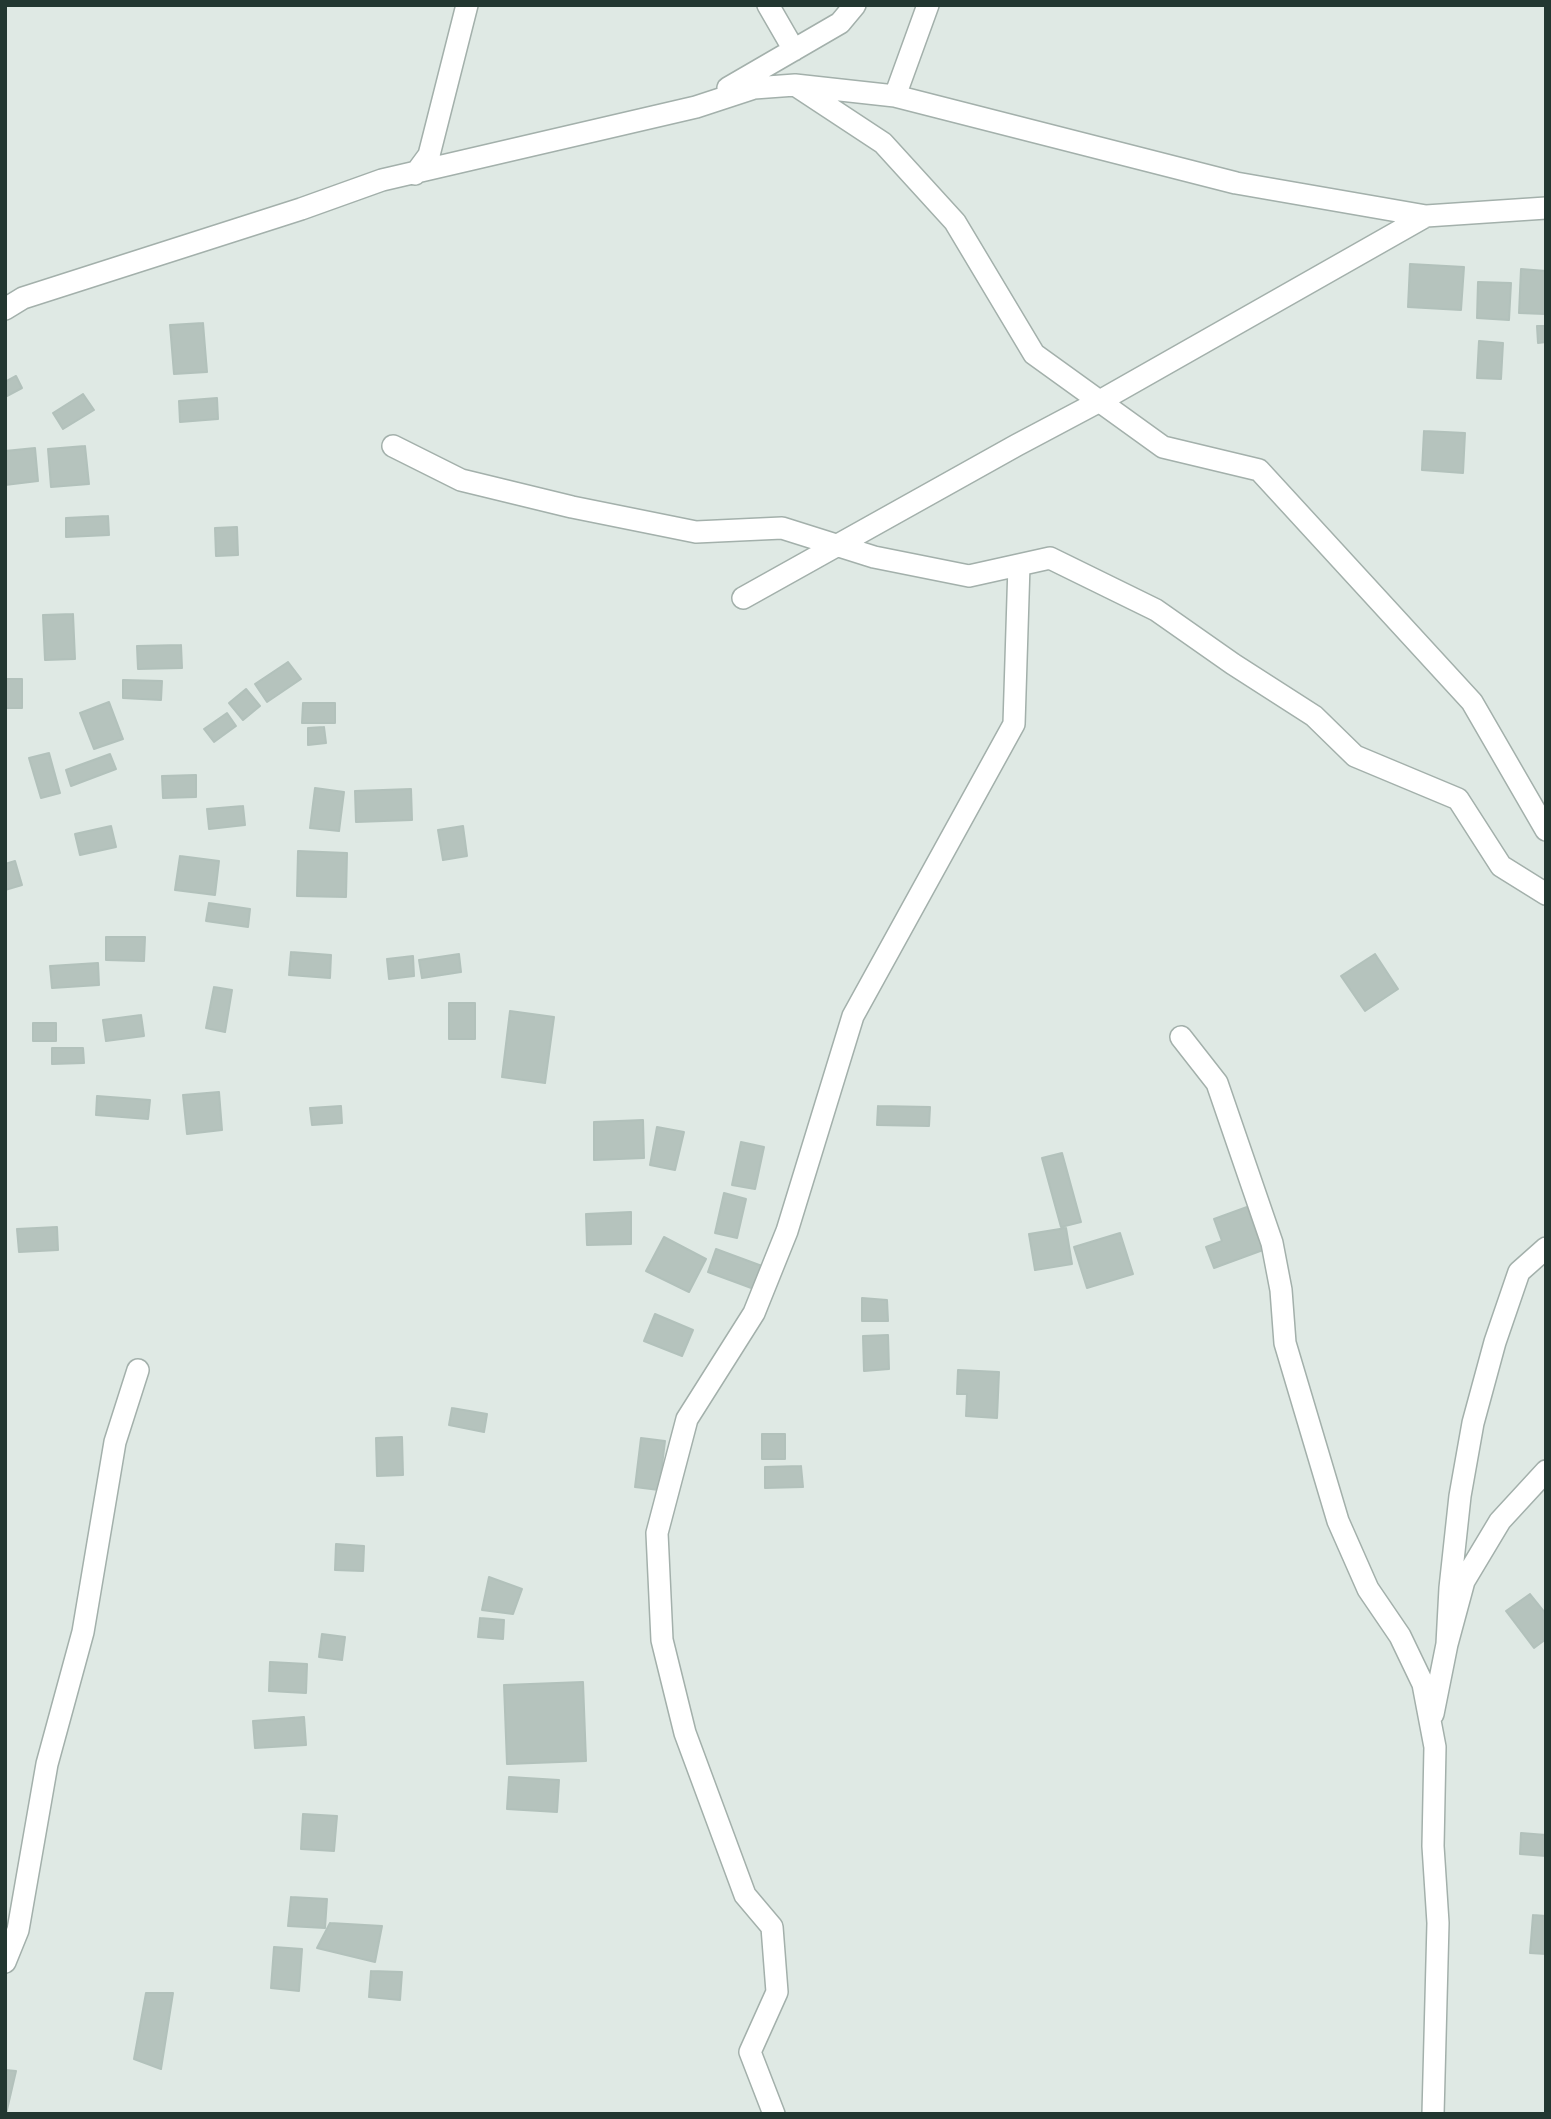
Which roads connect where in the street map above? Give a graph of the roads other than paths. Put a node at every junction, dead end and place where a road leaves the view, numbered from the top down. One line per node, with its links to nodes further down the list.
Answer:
1 (467, 5): 9 (street)
2 (768, 5): 5 (street)
3 (855, 5): 5 (street)
4 (928, 5): 7 (street)
5 (794, 50): 8 (street)
6 (795, 85): 7 (street); 8 (street); 13 (street)
7 (895, 96): 11 (street)
8 (696, 107): 9 (street)
9 (415, 174): 12 (street)
10 (1546, 208): 11 (street)
11 (1426, 216): 13 (street)
12 (5, 309)
13 (1100, 401): 15 (street); 18 (street)
14 (393, 446): 15 (street)
15 (838, 545): 16 (street); 17 (street)
16 (1020, 565): 19 (street); 27 (street)
17 (743, 598)
18 (1546, 830)
19 (1546, 894)
20 (1181, 1037): 25 (street)
21 (1546, 1248): 24 (street)
22 (138, 1370): 26 (street)
23 (1546, 1471): 24 (street)
24 (1447, 1644): 25 (street)
25 (1430, 1726): 28 (street)
26 (5, 1962)
27 (774, 2114)
28 (1433, 2114)

